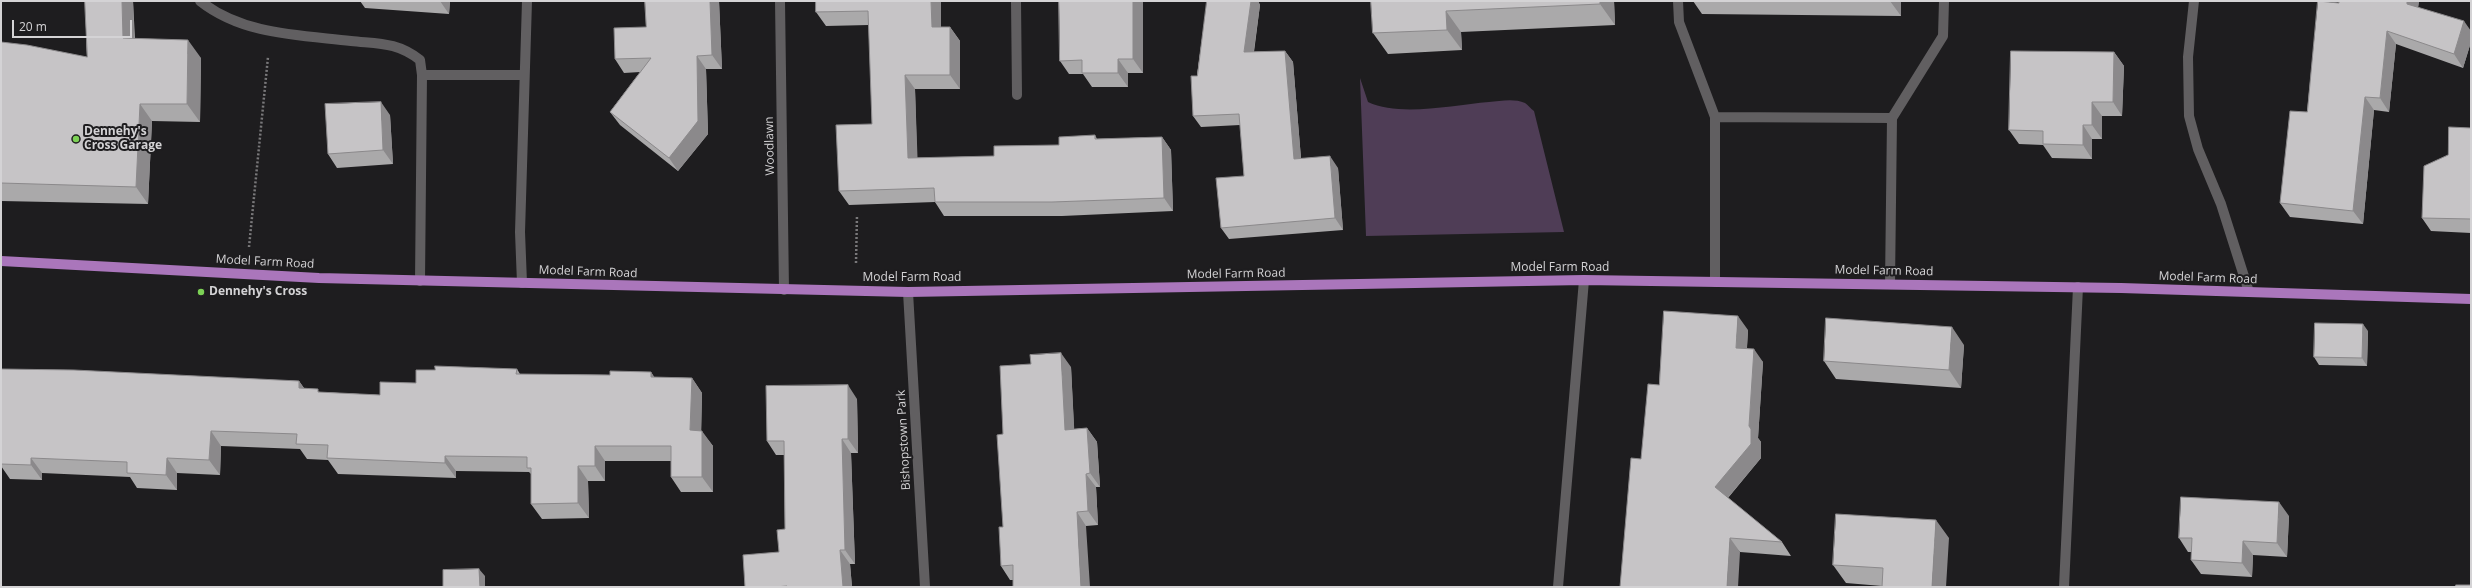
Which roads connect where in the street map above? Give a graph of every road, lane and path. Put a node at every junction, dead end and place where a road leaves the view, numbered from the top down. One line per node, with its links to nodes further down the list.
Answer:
1 (200, 1): 8 (street)
2 (527, 1): 10 (street)
3 (780, 1): 24 (street, Woodlawn)
4 (1016, 1): 11 (street)
5 (1678, 1): 12 (street)
6 (1944, 1): 13 (street)
7 (2194, 1): 26 (street)
8 (271, 32): 9 (street); 17 (path)
9 (422, 75): 10 (street); 19 (street)
10 (524, 75): 21 (street)
11 (1017, 95)
12 (1715, 116): 13 (street); 20 (street)
13 (1892, 118): 22 (street)
14 (857, 215): 16 (path)
15 (1, 261): 17 (main road, Model Farm Road)
16 (856, 263)
17 (246, 273): 19 (main road, Model Farm Road)
18 (1584, 280): 20 (main road, Model Farm Road); 25 (main road, Model Farm Road); 29 (street)
19 (420, 281): 21 (main road, Model Farm Road)
20 (1715, 282): 22 (main road, Model Farm Road)
21 (522, 283): 24 (main road, Model Farm Road)
22 (1890, 284): 23 (main road, Model Farm Road)
23 (2078, 287): 26 (main road, Model Farm Road); 30 (street)
24 (784, 290): 25 (main road, Model Farm Road)
25 (908, 292): 28 (street, Bishopstown Park)
26 (2249, 292): 27 (main road, Model Farm Road)
27 (2471, 299)
28 (925, 587)
29 (1558, 587)
30 (2064, 587)

